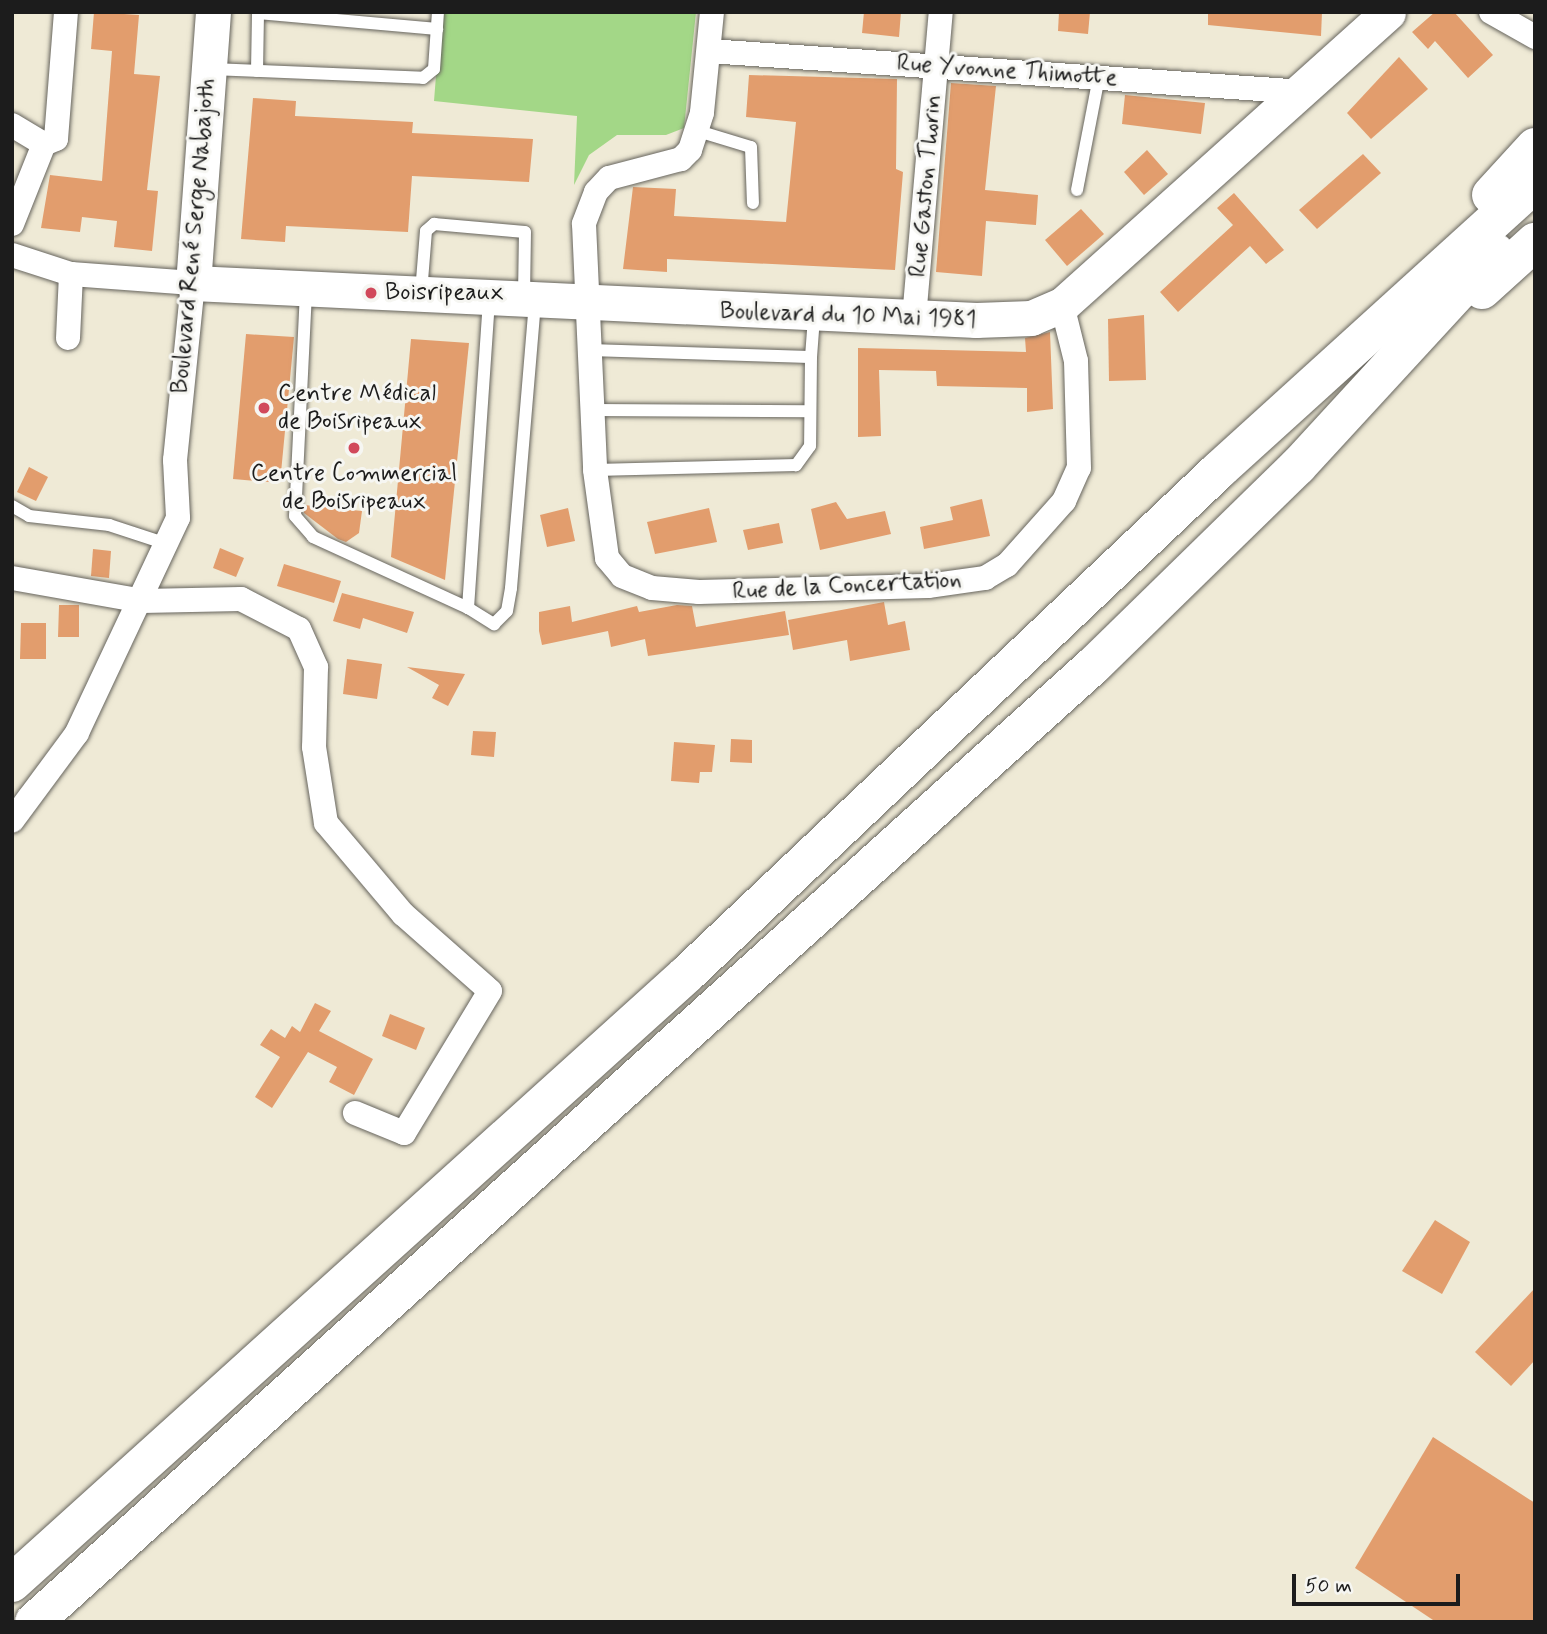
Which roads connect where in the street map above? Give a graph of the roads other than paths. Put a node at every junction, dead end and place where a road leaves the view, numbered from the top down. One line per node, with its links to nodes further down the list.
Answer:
1 (66, 12): 19 (street)
2 (213, 12): 13 (street, Boulevard René Serge Nabajoth)
3 (438, 12): 9 (lane)
4 (712, 12): 11 (street)
5 (941, 12): 12 (street, Rue Gaston Thorin)
6 (1388, 12): 16 (street, Boulevard du 10 Mai 1981)
7 (1491, 12): 10 (street)
8 (258, 13): 9 (lane); 14 (lane)
9 (438, 29): 14 (lane)
10 (1535, 37)
11 (709, 51): 12 (street, Rue Yvonne Thimotte); 18 (street)
12 (937, 66): 15 (street, Rue Yvonne Thimotte); 37 (street, Rue Gaston Thorin)
13 (208, 68): 14 (lane); 29 (street, Boulevard René Serge Nabajoth)
14 (257, 71)
15 (1099, 77): 16 (street, Rue Yvonne Thimotte); 22 (lane)
16 (1305, 92): 34 (street, Boulevard du 10 Mai 1981)
17 (12, 125): 19 (street)
18 (698, 131): 23 (lane); 35 (street, Rue de la Concertation)
19 (44, 144): 25 (street)
20 (1535, 148): 41 (highway)
21 (1535, 183): 41 (highway)
22 (1077, 190)
23 (753, 202)
24 (1535, 212): 42 (highway)
25 (12, 224)
26 (1535, 242): 42 (highway)
27 (12, 255): 28 (street)
28 (71, 274): 29 (street); 38 (street)
29 (193, 283): 30 (street, Boulevard du 10 Mai 1981); 47 (street, Boulevard René Serge Nabajoth)
30 (306, 289): 31 (street, Boulevard du 10 Mai 1981); 50 (lane)
31 (420, 296): 32 (street, Boulevard du 10 Mai 1981); 33 (lane)
32 (489, 299): 33 (street, Boulevard du 10 Mai 1981); 50 (lane)
33 (529, 302): 35 (street, Boulevard du 10 Mai 1981); 50 (lane)
34 (1062, 305): 37 (street, Boulevard du 10 Mai 1981); 45 (street, Rue de la Concertation)
35 (583, 306): 36 (street, Boulevard du 10 Mai 1981); 39 (street, Rue de la Concertation)
36 (814, 317): 37 (street, Boulevard du 10 Mai 1981); 40 (lane)
37 (914, 318)
38 (68, 338)
39 (588, 350): 40 (lane); 43 (street, Rue de la Concertation)
40 (811, 357): 44 (lane)
41 (1323, 381): 53 (highway)
42 (1358, 401): 54 (highway)
43 (593, 410): 44 (lane); 45 (street, Rue de la Concertation)
44 (810, 411): 45 (lane)
45 (595, 478)
46 (12, 506): 47 (lane)
47 (167, 544): 49 (street, Boulevard René Serge Nabajoth)
48 (12, 578): 49 (street)
49 (142, 601): 51 (street, Boulevard René Serge Nabajoth); 52 (street)
50 (468, 608)
51 (12, 821)
52 (355, 1113)
53 (12, 1583)
54 (34, 1622)

